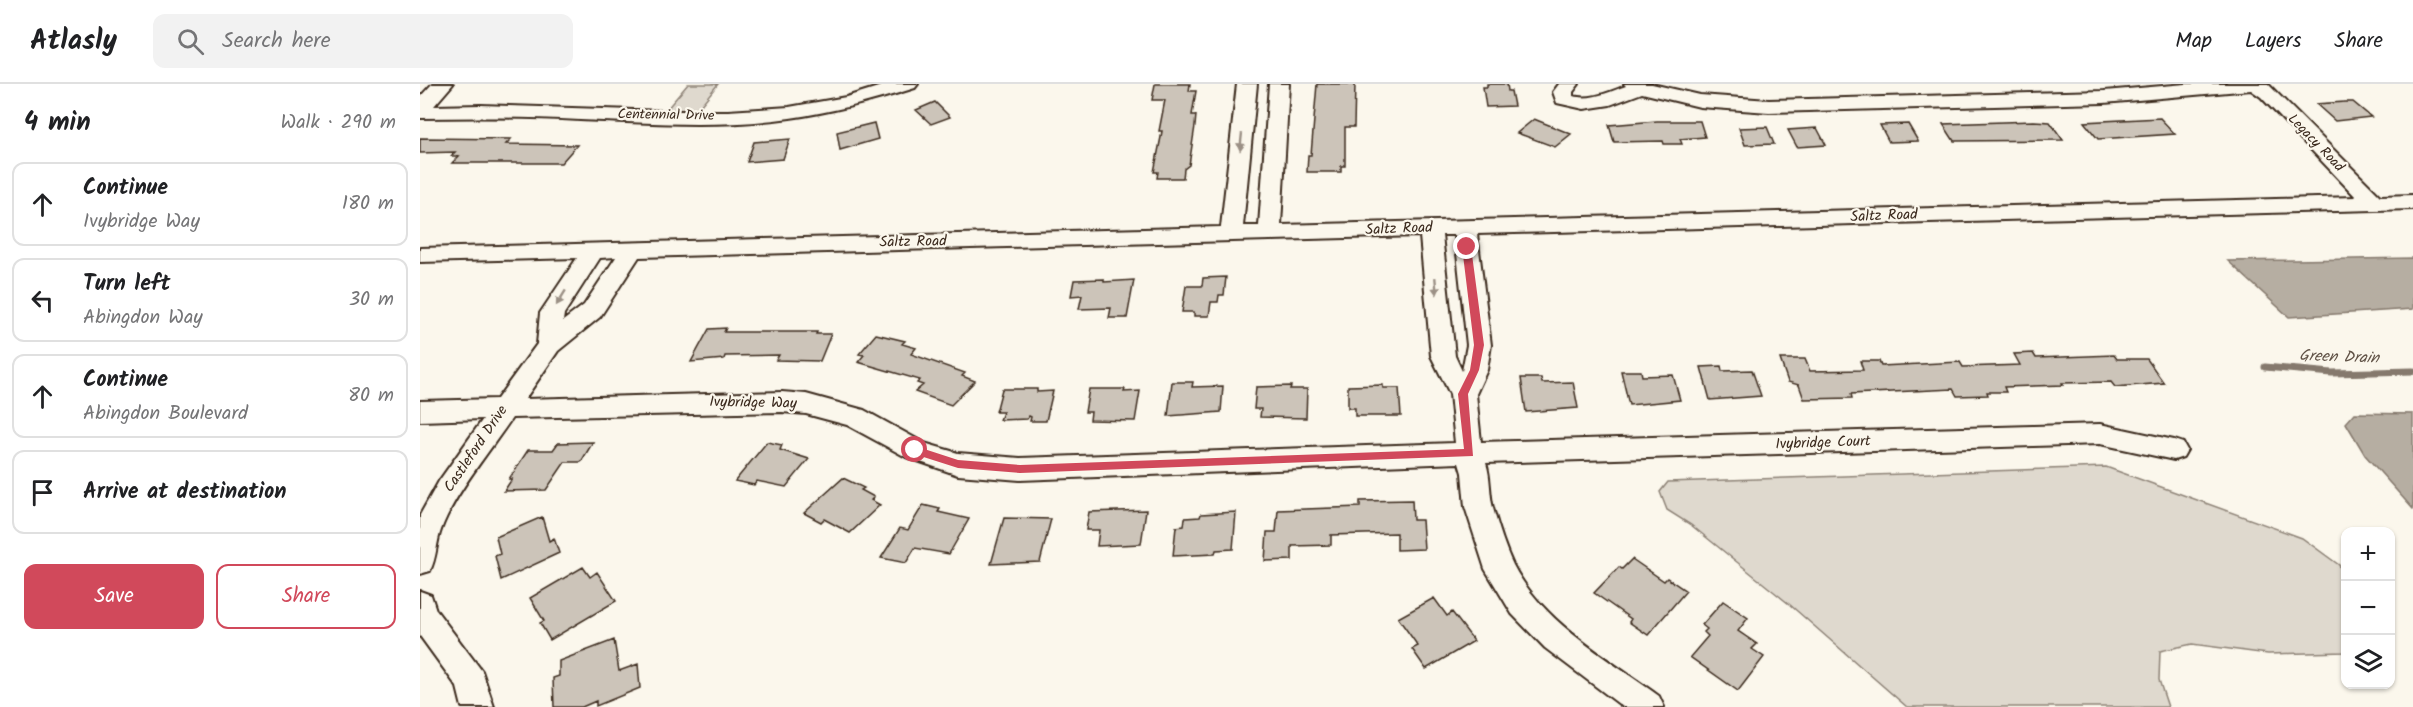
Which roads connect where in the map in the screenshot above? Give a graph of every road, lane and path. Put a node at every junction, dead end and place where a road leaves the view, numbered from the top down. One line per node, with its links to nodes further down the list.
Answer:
1 (443, 84): 9 (street)
2 (908, 84): 9 (street, Centennial Drive)
3 (1569, 84): 6 (street)
4 (2251, 84): 6 (street)
5 (2256, 84): 11 (street, Legacy Road)
6 (1638, 86)
7 (1247, 87): 8 (street); 15 (street, one-way to 15)
8 (1278, 87): 14 (street)
9 (420, 110)
10 (2413, 202): 11 (street, Saltz Road)
11 (2374, 204): 13 (street, Saltz Road)
12 (1430, 228): 13 (street, Saltz Road); 14 (street, Saltz Road); 20 (street, one-way to 20)
13 (1466, 228): 20 (street)
14 (1269, 233): 15 (street, Saltz Road)
15 (1231, 234): 16 (street, Saltz Road)
16 (633, 249): 17 (street, Saltz Road); 19 (street, Castleford Drive)
17 (594, 250): 18 (street, Saltz Road); 19 (street, one-way to 19)
18 (420, 255)
19 (549, 345): 21 (street, Castleford Drive)
20 (1463, 394): 24 (street)
21 (503, 408): 22 (street, Ivybridge Way); 24 (street, Ivybridge Way); 25 (street, Castleford Drive)
22 (420, 411)
23 (2174, 450): 24 (street, Ivybridge Court)
24 (1469, 453): 28 (street)
25 (420, 562)
26 (420, 604): 27 (street)
27 (478, 707)
28 (1648, 707)

